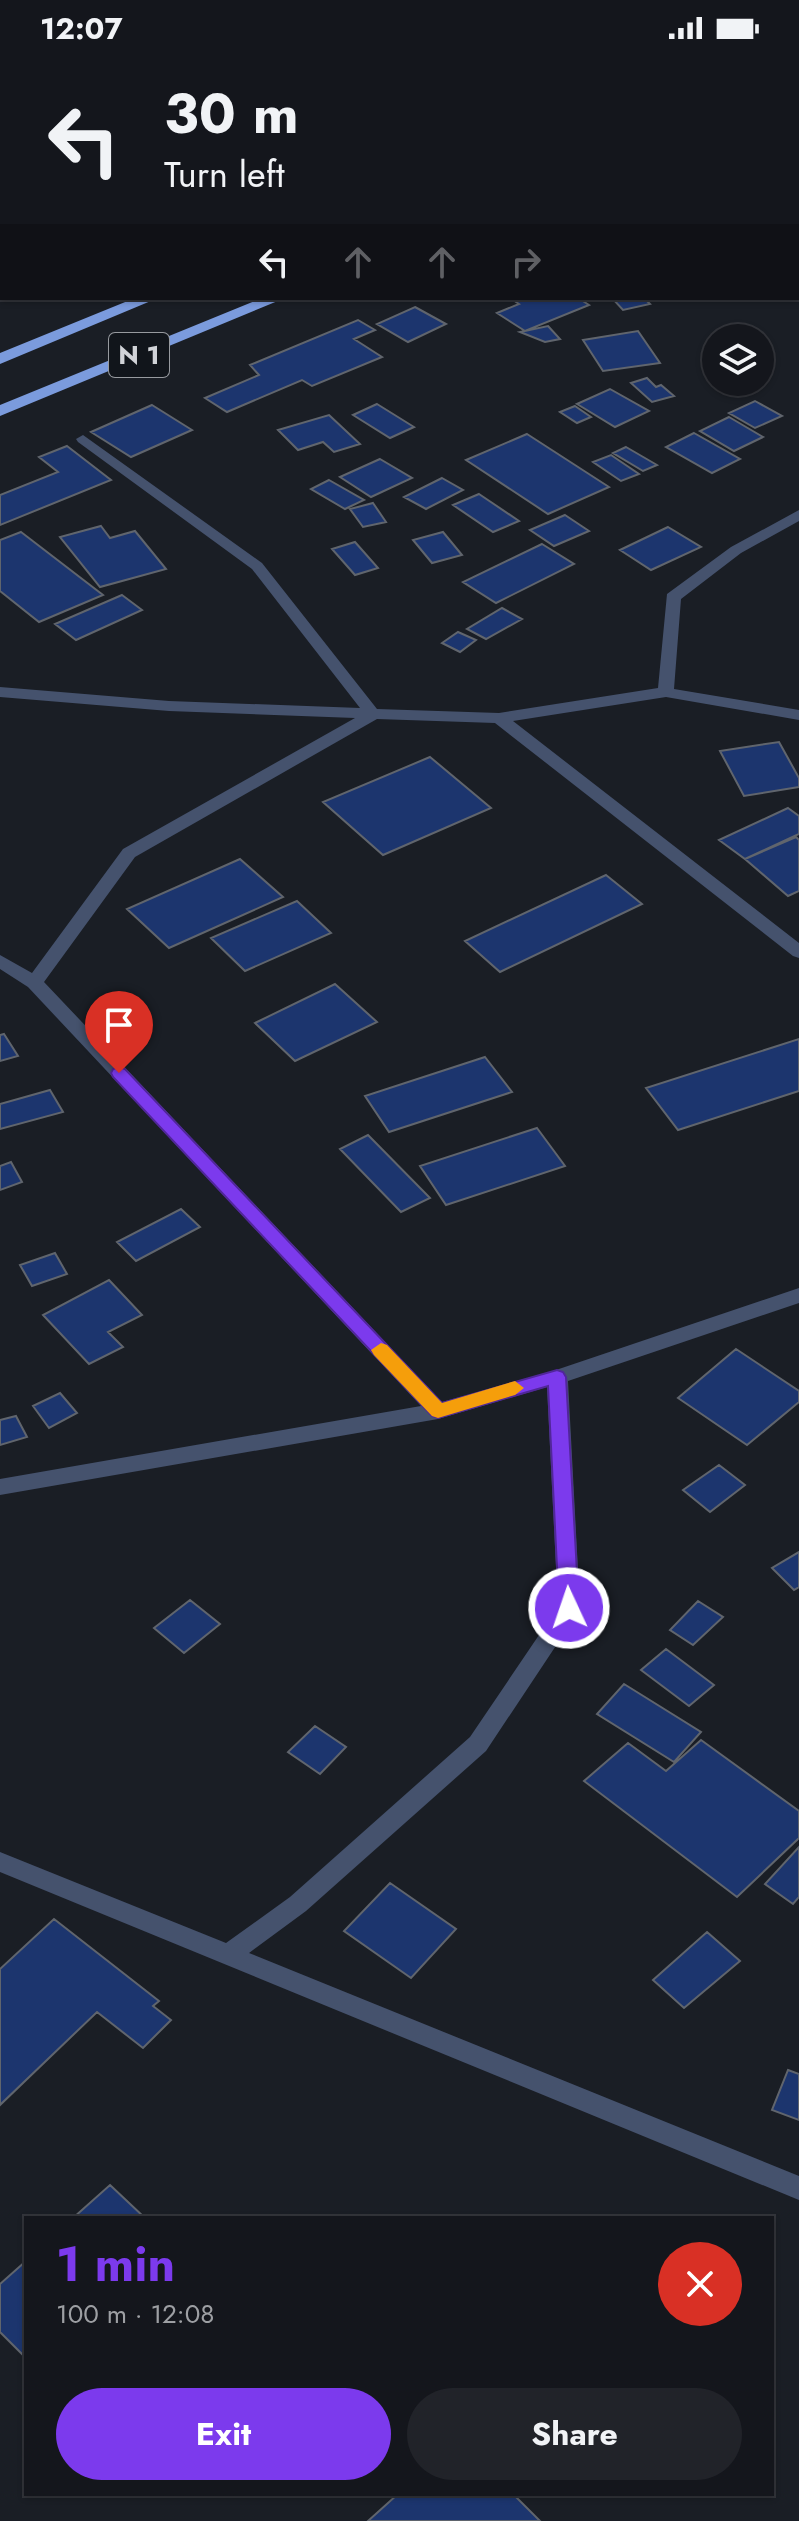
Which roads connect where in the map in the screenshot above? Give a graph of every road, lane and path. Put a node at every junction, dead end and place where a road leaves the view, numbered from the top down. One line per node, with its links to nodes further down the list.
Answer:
1 (145, 300): 3 (highway, N 1)
2 (272, 300): 4 (highway, N 1)
3 (0, 359)
4 (0, 411)
5 (83, 439): 9 (street)
6 (799, 515): 8 (street)
7 (0, 692): 9 (street)
8 (666, 692): 10 (street); 11 (street)
9 (373, 714): 11 (street); 14 (street)
10 (799, 715)
11 (499, 718): 12 (street)
12 (799, 952)
13 (0, 961): 14 (street)
14 (34, 983): 17 (street)
15 (799, 1295): 16 (street)
16 (557, 1377): 17 (street); 20 (street)
17 (438, 1411): 18 (street)
18 (0, 1487)
19 (0, 1862): 20 (street)
20 (228, 1955): 21 (street)
21 (799, 2188)

